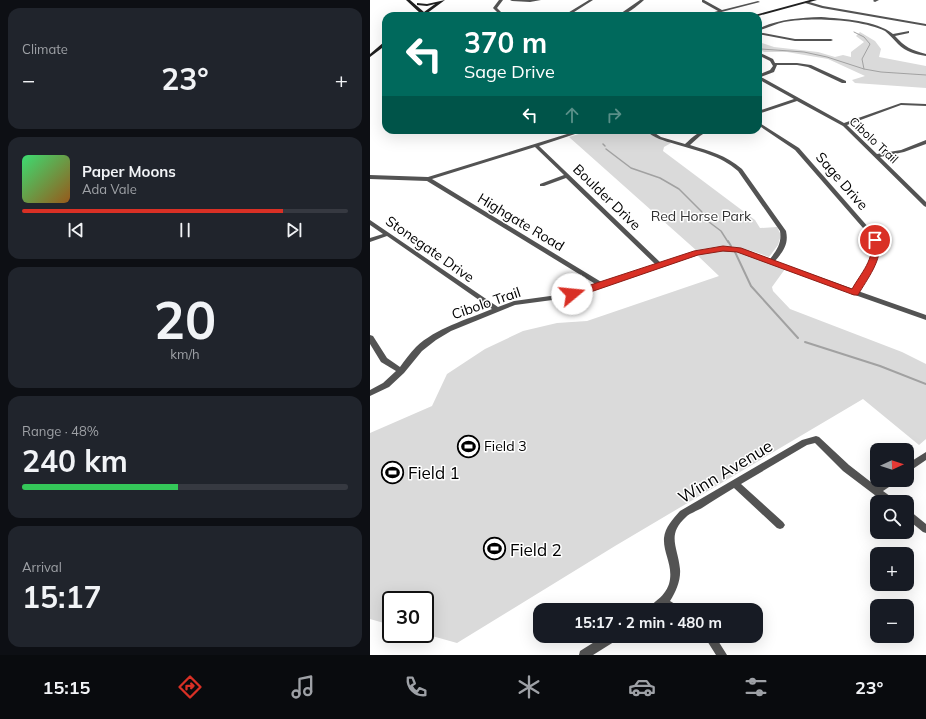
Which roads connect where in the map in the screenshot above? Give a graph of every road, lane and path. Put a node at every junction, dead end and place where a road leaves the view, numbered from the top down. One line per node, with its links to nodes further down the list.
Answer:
1 (408, 0): 16 (main road)
2 (413, 0): 13 (main road)
3 (501, 0): 19 (street)
4 (512, 0): 5 (street)
5 (539, 0)
6 (591, 0): 20 (street)
7 (642, 0): 21 (street)
8 (753, 0): 14 (street)
9 (815, 0): 12 (main road)
10 (442, 1): 13 (main road); 18 (main road)
11 (703, 1): 14 (street)
12 (807, 1): 15 (street); 23 (main road)
13 (418, 4): 17 (main road)
14 (721, 11): 22 (street)
15 (848, 11): 24 (street); 25 (street)
16 (422, 12)
17 (423, 12)
18 (427, 12)
19 (499, 12)
20 (572, 12)
21 (625, 12)
22 (717, 12)
23 (762, 14)
24 (840, 20): 26 (street); 29 (street)
25 (926, 25)
26 (762, 28)
27 (908, 32): 29 (street)
28 (762, 35): 30 (street)
29 (893, 35): 33 (street)
30 (831, 40)
31 (382, 46): 34 (main road)
32 (762, 55): 35 (street)
33 (926, 55)
34 (370, 56)
35 (775, 64): 36 (street); 38 (street)
36 (762, 75)
37 (762, 79): 39 (street, Cibolo Trail)
38 (844, 82)
39 (798, 99): 41 (street); 42 (street, Cibolo Trail)
40 (926, 105): 42 (street)
41 (762, 112)
42 (843, 124): 50 (street, Cibolo Trail)
43 (762, 126): 62 (street, Sage Drive)
44 (573, 134): 48 (street)
45 (653, 134): 49 (street)
46 (700, 134): 49 (street)
47 (926, 142): 50 (street)
48 (536, 146): 51 (street, Boulder Drive); 53 (street)
49 (686, 146): 59 (street)
50 (876, 156): 55 (street, Cibolo Trail)
51 (567, 176): 54 (street); 60 (street, Boulder Drive)
52 (370, 177): 53 (street)
53 (428, 179): 61 (street, Highgate Road)
54 (542, 185)
55 (926, 205)
56 (370, 222): 57 (street, Stonegate Drive)
57 (387, 234): 58 (street); 63 (street, Stonegate Drive)
58 (370, 240)
59 (771, 262): 60 (street, Cibolo Trail); 62 (street, Cibolo Trail)
60 (661, 266): 61 (street, Cibolo Trail)
61 (602, 285): 63 (street, Cibolo Trail)
62 (854, 293): 64 (street, Cibolo Trail)
63 (496, 309): 66 (street, Cibolo Trail)
64 (926, 318)
65 (370, 338): 66 (street)
66 (401, 370): 67 (street, Cibolo Trail)
67 (370, 392)
68 (926, 455): 69 (street)
69 (914, 464)
70 (735, 484): 72 (street, Winn Avenue); 75 (street); 77 (street, Winn Avenue)
71 (882, 487): 72 (street)
72 (876, 491): 73 (street)
73 (881, 495)
74 (914, 520): 76 (street)
75 (780, 525)
76 (926, 529)
77 (663, 602)
78 (602, 643): 80 (street)
79 (714, 643): 81 (street)
80 (584, 655)
81 (722, 655)

